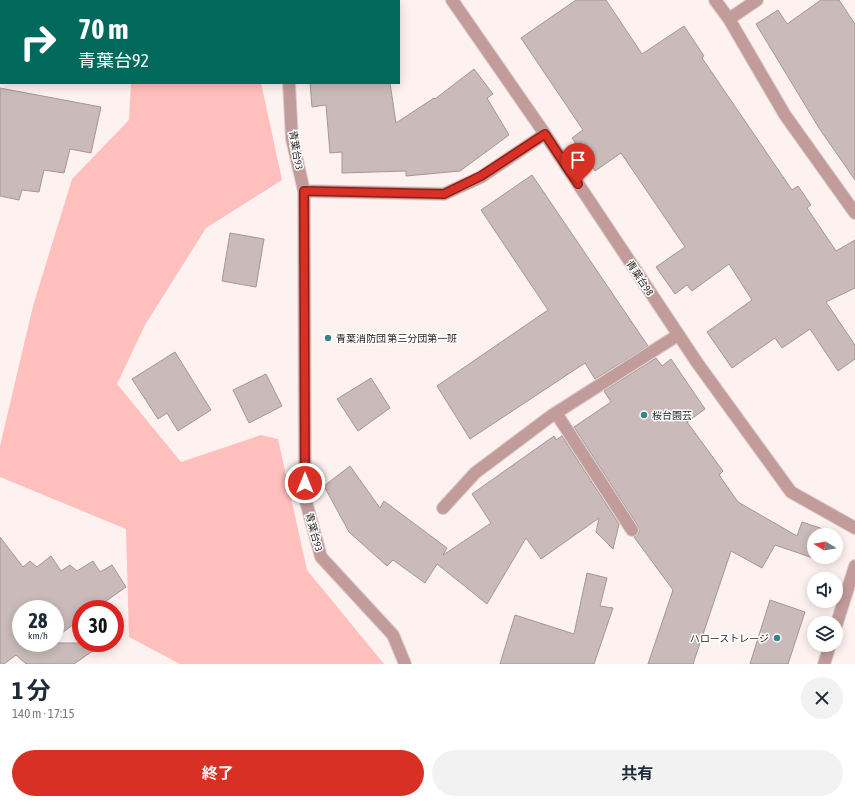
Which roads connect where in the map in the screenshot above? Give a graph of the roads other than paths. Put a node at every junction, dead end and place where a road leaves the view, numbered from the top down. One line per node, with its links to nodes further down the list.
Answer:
1 (452, 0): 6 (street, 青葉台98)
2 (715, 0): 4 (street)
3 (757, 0): 4 (street)
4 (729, 19): 8 (street)
5 (289, 84): 7 (street, 青葉台93)
6 (545, 134): 7 (street); 9 (street, 青葉台98)
7 (304, 191): 17 (street, 青葉台93)
8 (855, 213)
9 (678, 335): 10 (street); 12 (street, 青葉台98)
10 (556, 413): 11 (street); 13 (street)
11 (443, 508)
12 (855, 528)
13 (632, 530)
14 (855, 566): 15 (street)
15 (839, 616)
16 (828, 652): 18 (street)
17 (405, 664)
18 (824, 664)

